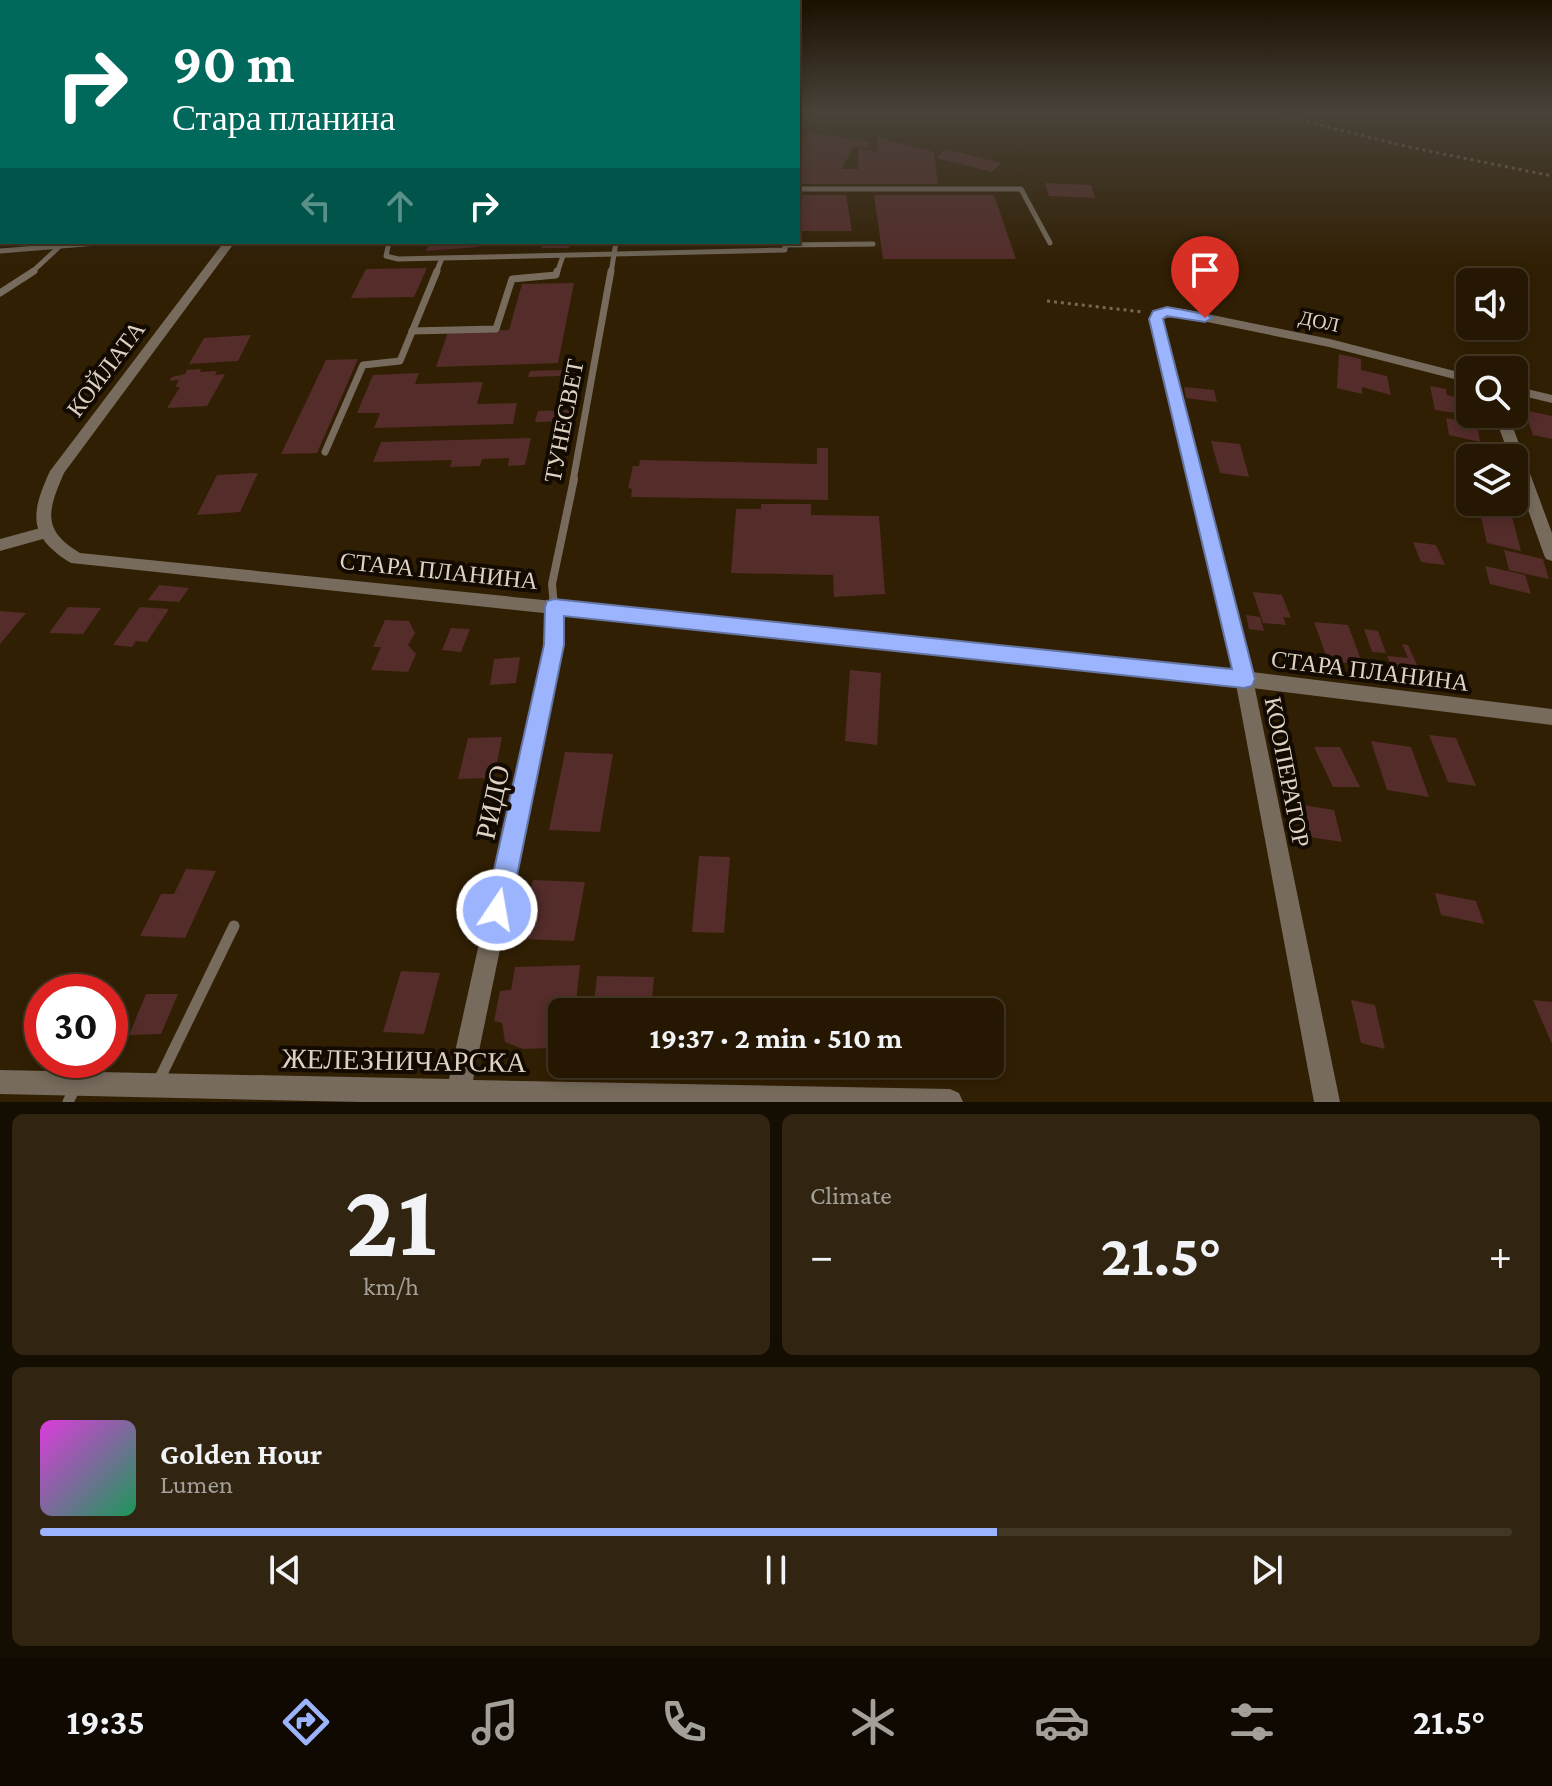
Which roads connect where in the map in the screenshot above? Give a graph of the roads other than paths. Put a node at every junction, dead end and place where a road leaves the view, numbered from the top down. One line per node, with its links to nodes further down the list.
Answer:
1 (800, 189): 2 (lane)
2 (1050, 243)
3 (77, 244): 8 (lane)
4 (228, 244): 22 (street, КОЙЛАТА)
5 (388, 244): 13 (lane)
6 (616, 244): 11 (lane, ТУНЕСВЕТ)
7 (873, 244): 9 (lane)
8 (60, 245): 10 (lane); 14 (lane)
9 (785, 246): 11 (lane)
10 (0, 251)
11 (614, 255): 12 (lane); 25 (lane, ТУНЕСВЕТ)
12 (563, 256): 13 (lane); 16 (lane)
13 (442, 258): 16 (lane)
14 (0, 293)
15 (1157, 314): 17 (street, ДОЛ); 26 (street, КООПЕРАТОР)
16 (412, 331): 21 (lane)
17 (1456, 375)
18 (1528, 393): 19 (street)
19 (1552, 399)
20 (1506, 428): 24 (street)
21 (325, 452)
22 (44, 533): 23 (street); 25 (street, СТАРА ПЛАНИНА)
23 (0, 545)
24 (1552, 555)
25 (554, 607): 26 (street, СТАРА ПЛАНИНА); 32 (street, РИДО)
26 (1244, 679): 27 (street, СТАРА ПЛАНИНА); 34 (street, КООПЕРАТОР)
27 (1552, 717)
28 (234, 926): 30 (lane)
29 (0, 1082): 31 (street, ЖЕЛЕЗНИЧАРСКА)
30 (156, 1086): 31 (street, ЖЕЛЕЗНИЧАРСКА); 32 (street, ЖЕЛЕЗНИЧАРСКА)
31 (72, 1094)
32 (458, 1096): 33 (street, ЖЕЛЕЗНИЧАРСКА)
33 (950, 1102)
34 (1327, 1102)

